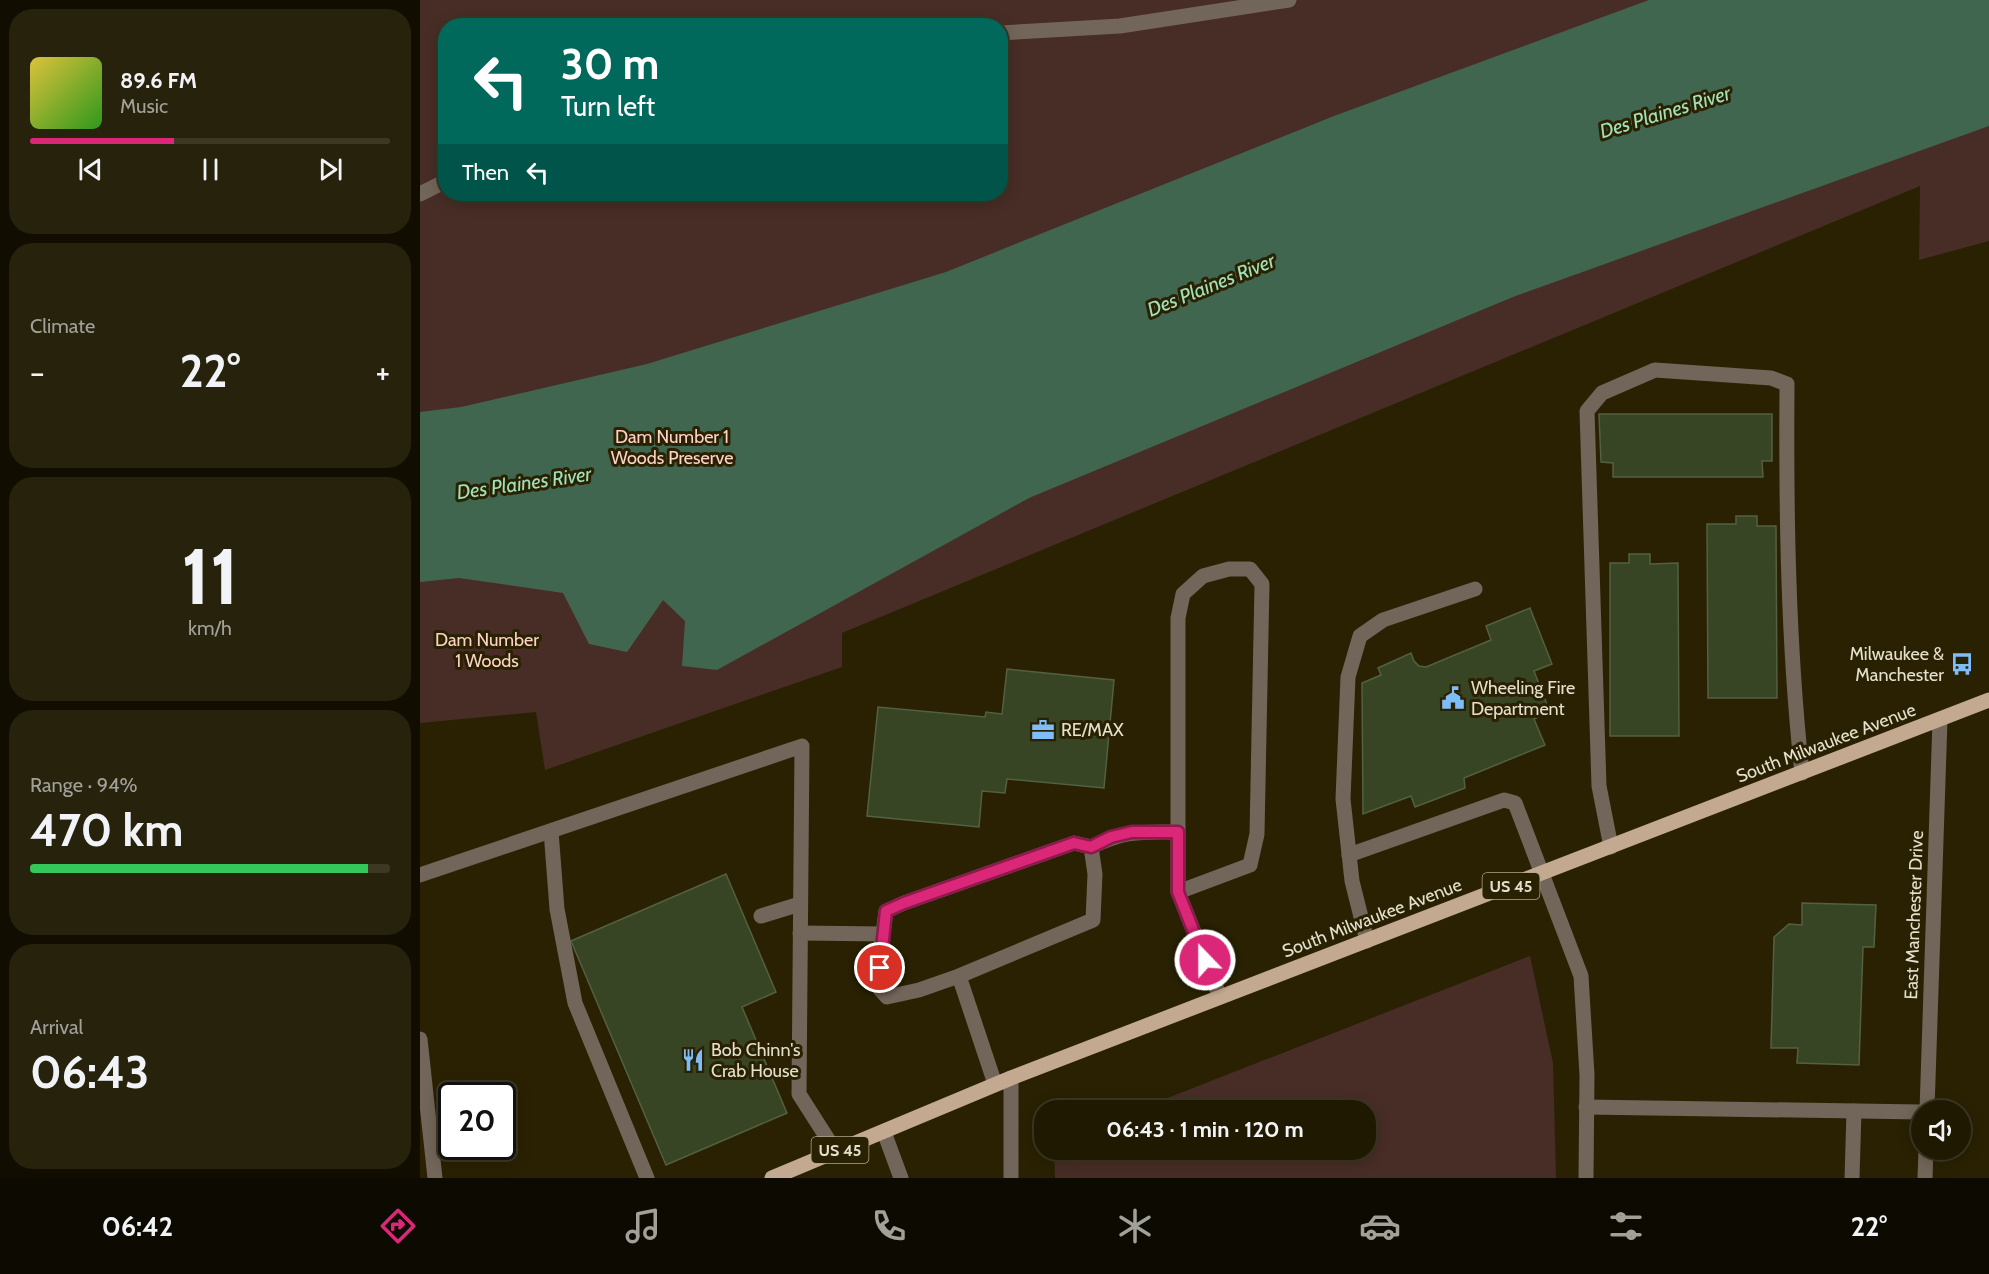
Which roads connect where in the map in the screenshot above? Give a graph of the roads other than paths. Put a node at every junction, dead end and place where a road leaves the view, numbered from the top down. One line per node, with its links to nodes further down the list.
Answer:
1 (1290, 0): 2 (street)
2 (1008, 33)
3 (438, 185): 4 (street)
4 (420, 194)
5 (1475, 589): 13 (street)
6 (1989, 700): 7 (main road, South Milwaukee Avenue / US 45)
7 (1940, 720): 8 (main road, South Milwaukee Avenue / US 45); 27 (street, East Manchester Drive)
8 (1802, 774): 12 (main road, South Milwaukee Avenue / US 45); 12 (street)
9 (551, 831): 15 (street); 17 (street); 35 (street)
10 (1178, 832): 11 (street); 16 (street); 16 (street)
11 (1091, 847): 20 (street); 22 (street)
12 (1611, 847): 14 (main road, South Milwaukee Avenue / US 45)
13 (1348, 855): 14 (street); 21 (street)
14 (1543, 873): 21 (main road, South Milwaukee Avenue / US 45); 28 (street)
15 (420, 875)
16 (1178, 892): 23 (street)
17 (800, 904): 18 (street); 19 (street)
18 (761, 916)
19 (800, 933): 20 (street); 32 (street)
20 (883, 934): 22 (street)
21 (1367, 941): 23 (main road, South Milwaukee Avenue / US 45)
22 (959, 976): 26 (street)
23 (1220, 997): 25 (main road, South Milwaukee Avenue / US 45)
24 (420, 1039): 34 (street)
25 (1011, 1078): 26 (main road, South Milwaukee Avenue / US 45); 38 (street)
26 (995, 1084): 31 (main road, South Milwaukee Avenue / US 45)
27 (1927, 1100)
28 (1586, 1107): 29 (street); 39 (street)
29 (1854, 1111): 30 (street); 40 (street)
30 (1911, 1112)
31 (884, 1132): 32 (main road, South Milwaukee Avenue / US 45); 37 (street)
32 (836, 1152): 36 (main road, South Milwaukee Avenue / US 45)
33 (1926, 1160): 41 (street)
34 (435, 1178)
35 (647, 1178)
36 (772, 1178)
37 (901, 1178)
38 (1011, 1178)
39 (1586, 1178)
40 (1852, 1178)
41 (1925, 1178)

